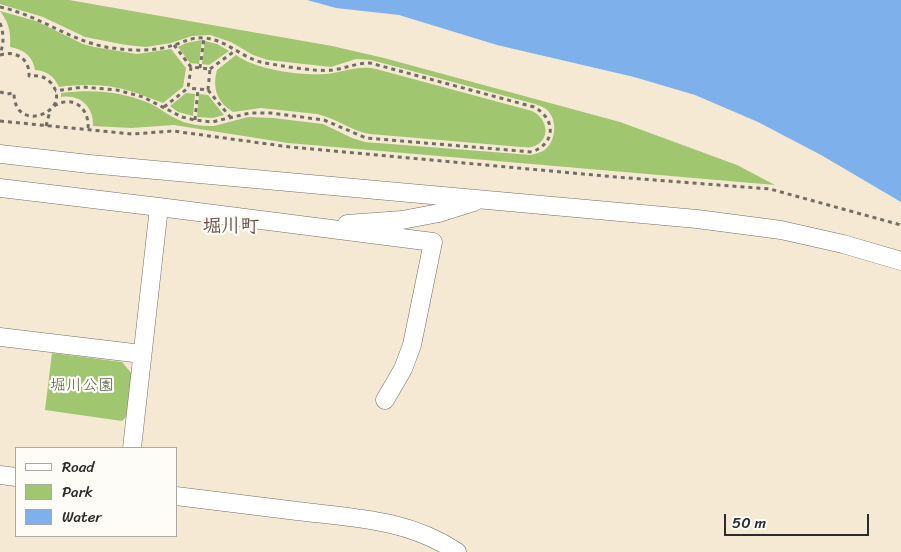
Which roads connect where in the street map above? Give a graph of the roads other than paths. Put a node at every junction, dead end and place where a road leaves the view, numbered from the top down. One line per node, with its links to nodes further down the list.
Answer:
1 (0, 154): 3 (street)
2 (0, 188): 4 (street)
3 (480, 200): 5 (street); 6 (street)
4 (159, 207): 5 (street); 8 (street)
5 (300, 225): 9 (street)
6 (901, 261)
7 (0, 337): 8 (street)
8 (142, 354): 10 (street)
9 (385, 400)
10 (132, 447)
11 (0, 475): 12 (street)
12 (15, 476)
13 (178, 496): 14 (street)
14 (457, 552)

